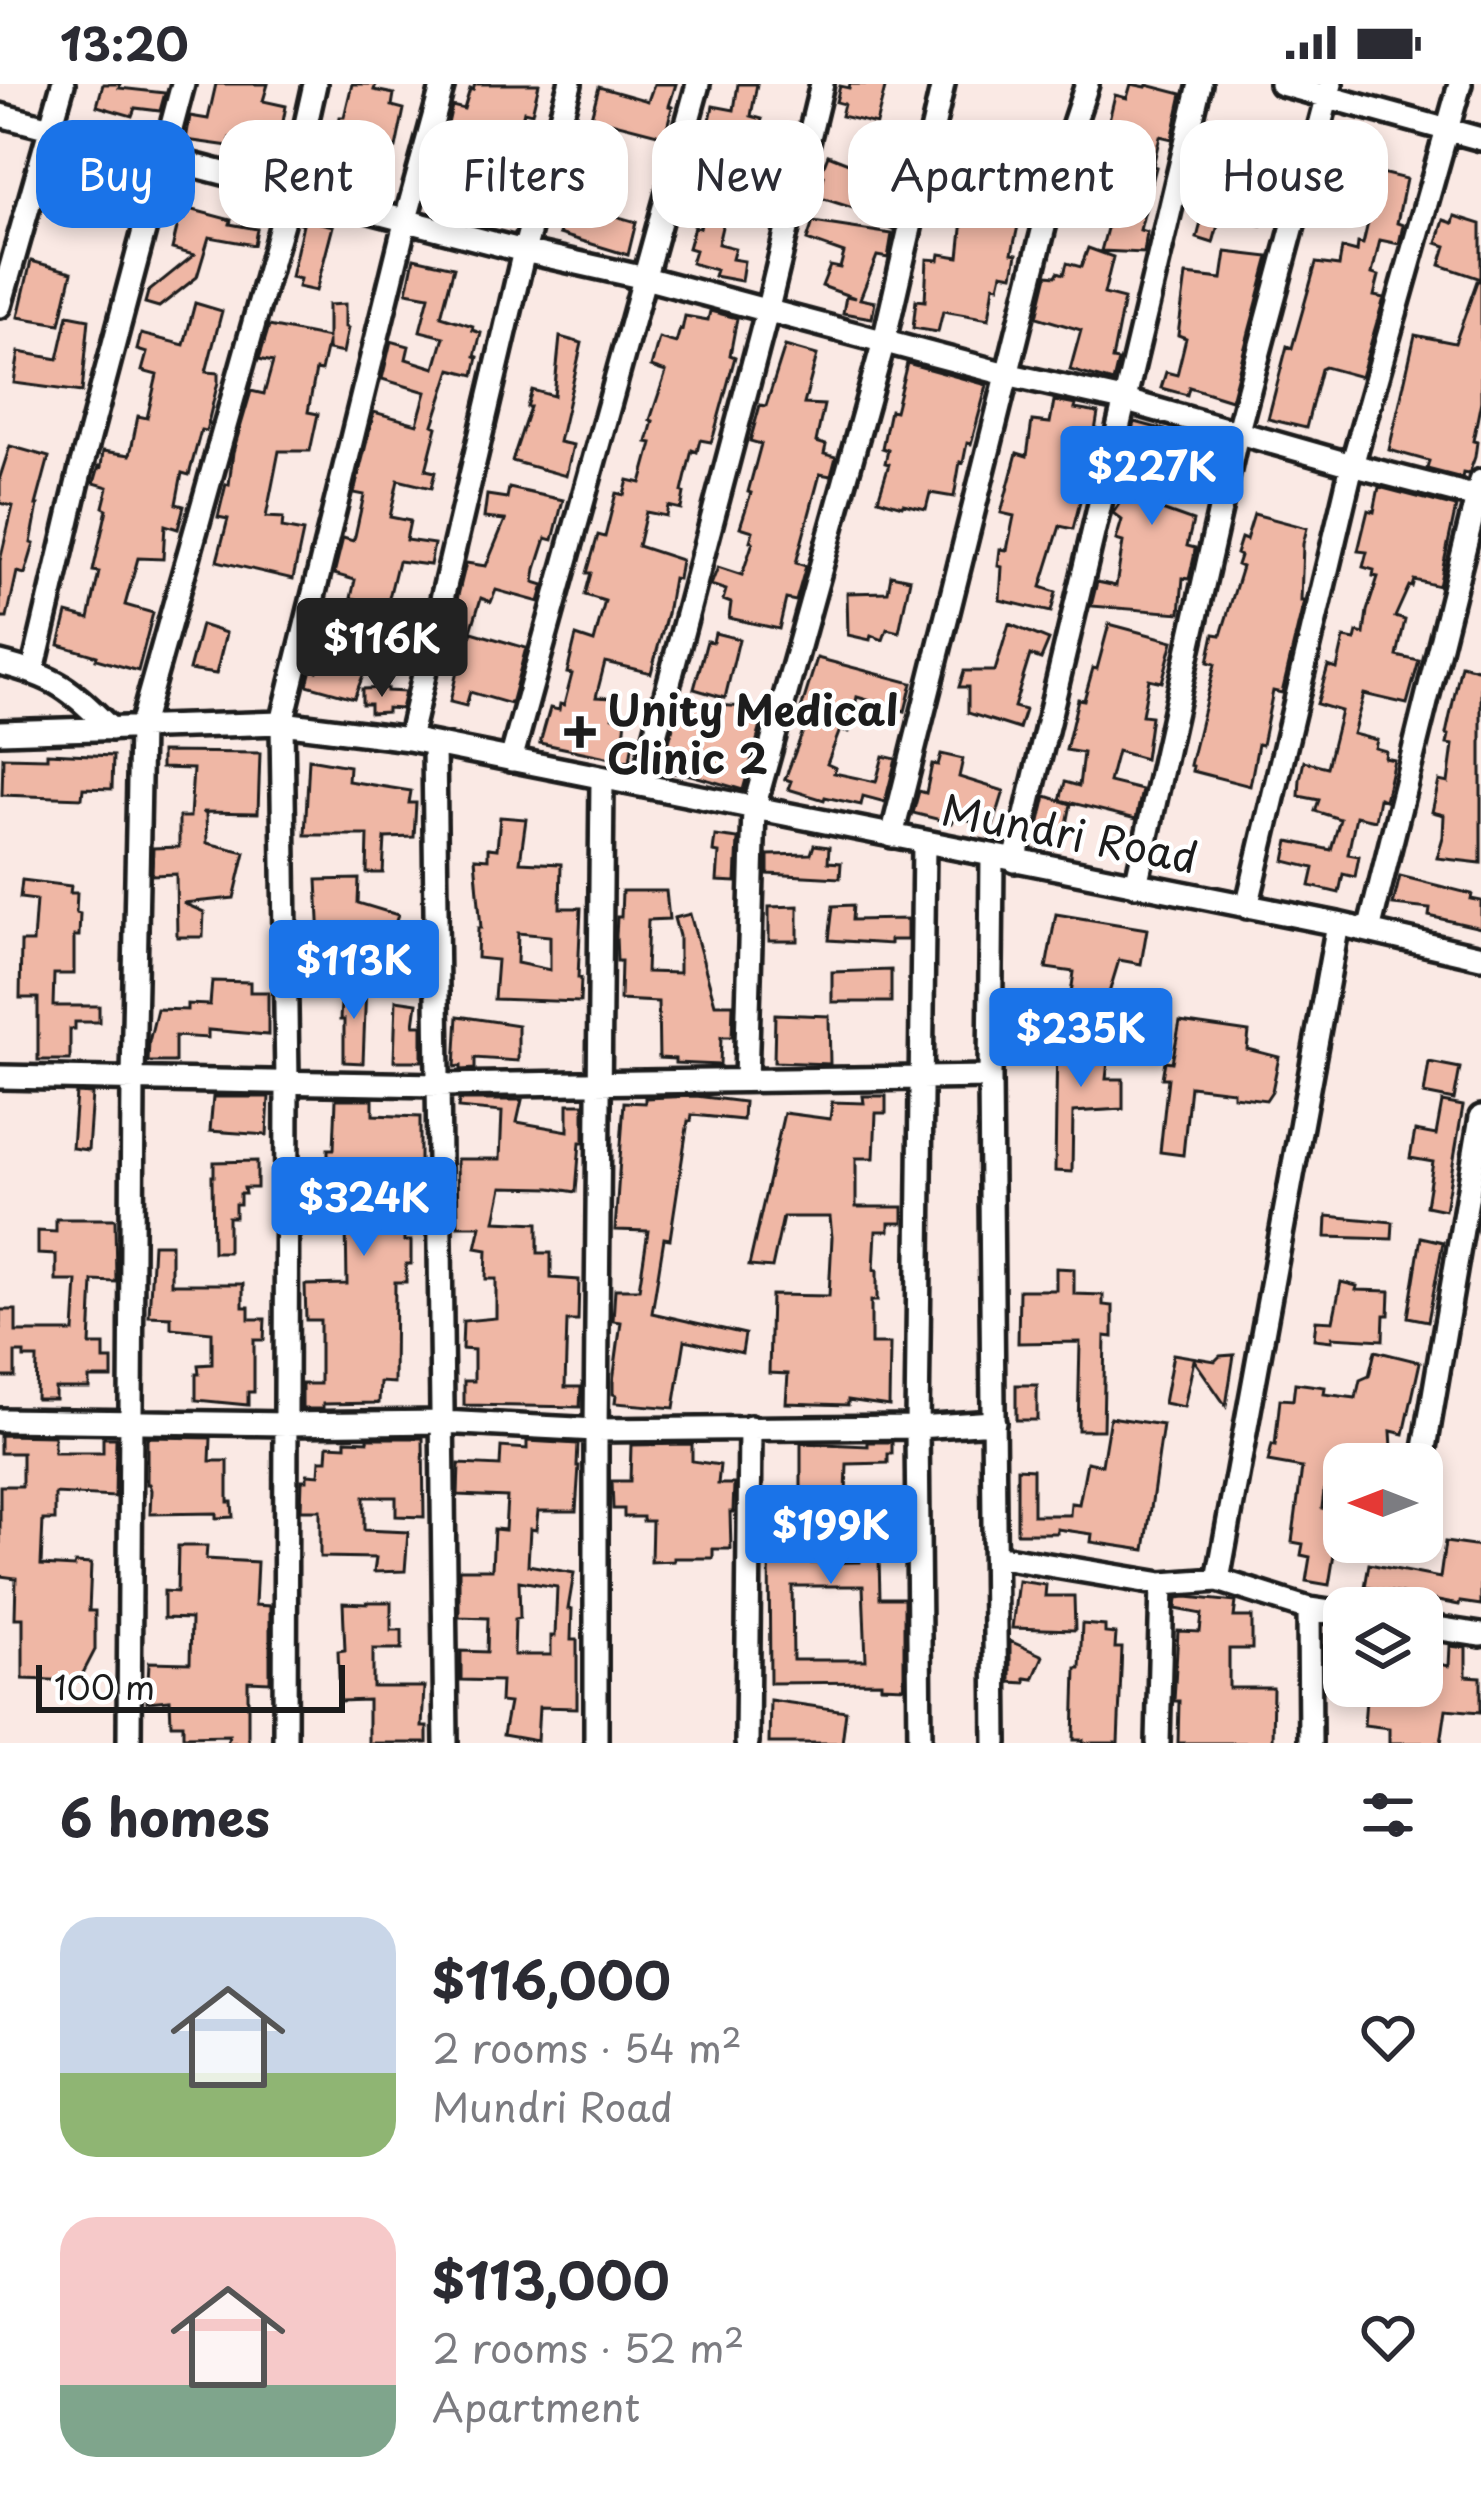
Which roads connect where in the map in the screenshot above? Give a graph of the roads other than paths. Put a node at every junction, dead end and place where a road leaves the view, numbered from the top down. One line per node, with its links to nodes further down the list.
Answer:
1 (63, 84): 15 (street)
2 (183, 84): 16 (street)
3 (315, 84): 17 (street)
4 (443, 84): 23 (street)
5 (570, 84): 26 (street)
6 (698, 84): 27 (street)
7 (823, 84): 29 (street)
8 (943, 84): 30 (street)
9 (1087, 84): 31 (street)
10 (1200, 84): 32 (street)
11 (1281, 84): 13 (street)
12 (1460, 84): 19 (street)
13 (1330, 91): 19 (street); 33 (street)
14 (0, 115): 18 (street)
15 (53, 120)
16 (174, 120)
17 (307, 120)
18 (36, 124)
19 (1446, 129): 20 (street); 34 (street)
20 (1481, 140)
21 (36, 180): 28 (street)
22 (395, 216): 23 (street)
23 (406, 219): 26 (street); 38 (street)
24 (145, 228): 37 (street)
25 (281, 228): 39 (street)
26 (524, 251): 27 (street); 42 (street)
27 (645, 278): 29 (street); 44 (street)
28 (0, 306)
29 (767, 312): 30 (street); 46 (street)
30 (884, 341): 31 (street); 47 (street)
31 (1006, 374): 32 (street); 48 (street)
32 (1123, 400): 33 (street); 50 (street)
33 (1237, 434): 34 (street); 51 (street)
34 (1352, 465): 35 (street); 52 (street)
35 (1480, 492): 54 (street)
36 (0, 663): 37 (street)
37 (33, 671): 40 (street)
38 (282, 723): 39 (street, Mundri Road); 42 (street, Mundri Road); 61 (street)
39 (140, 728): 40 (street, Mundri Road); 59 (street)
40 (111, 729): 41 (street, Mundri Road)
41 (0, 732)
42 (409, 740): 43 (street, Mundri Road)
43 (434, 745): 44 (street, Mundri Road); 63 (street)
44 (512, 760): 45 (street, Mundri Road)
45 (602, 778): 46 (street, Mundri Road); 62 (street)
46 (642, 785): 47 (street, Mundri Road)
47 (754, 808): 48 (street, Mundri Road); 60 (street)
48 (892, 836): 49 (street, Mundri Road)
49 (924, 843): 50 (street, Mundri Road); 57 (street)
50 (1004, 859): 51 (street, Mundri Road); 58 (street)
51 (1136, 885): 52 (street, Mundri Road)
52 (1247, 908): 53 (street, Mundri Road)
53 (1338, 924): 54 (street, Mundri Road); 75 (street)
54 (1369, 931): 55 (street, Mundri Road)
55 (1481, 957)
56 (0, 1077): 59 (street)
57 (922, 1077): 58 (street); 60 (street); 71 (street)
58 (989, 1077): 68 (street)
59 (134, 1079): 61 (street); 66 (street)
60 (746, 1080): 62 (street)
61 (287, 1081): 63 (street); 69 (street)
62 (598, 1083): 63 (street); 72 (street)
63 (439, 1085): 67 (street)
64 (1481, 1117): 73 (street)
65 (0, 1420): 66 (street)
66 (131, 1422): 69 (street); 81 (street)
67 (442, 1422): 69 (street); 72 (street); 83 (street)
68 (994, 1422): 71 (street); 74 (street)
69 (286, 1424): 82 (street)
70 (750, 1427): 71 (street); 72 (street); 85 (street)
71 (917, 1427): 86 (street)
72 (596, 1430): 84 (street)
73 (1426, 1443)
74 (995, 1556): 76 (street); 87 (street)
75 (1218, 1580): 76 (street); 77 (street)
76 (1162, 1584): 88 (street)
77 (1310, 1609): 78 (street); 89 (street)
78 (1323, 1611)
79 (1443, 1629): 80 (street)
80 (1481, 1635)
81 (129, 1743)
82 (286, 1743)
83 (446, 1743)
84 (596, 1743)
85 (747, 1743)
86 (920, 1743)
87 (996, 1743)
88 (1158, 1743)
89 (1310, 1743)

